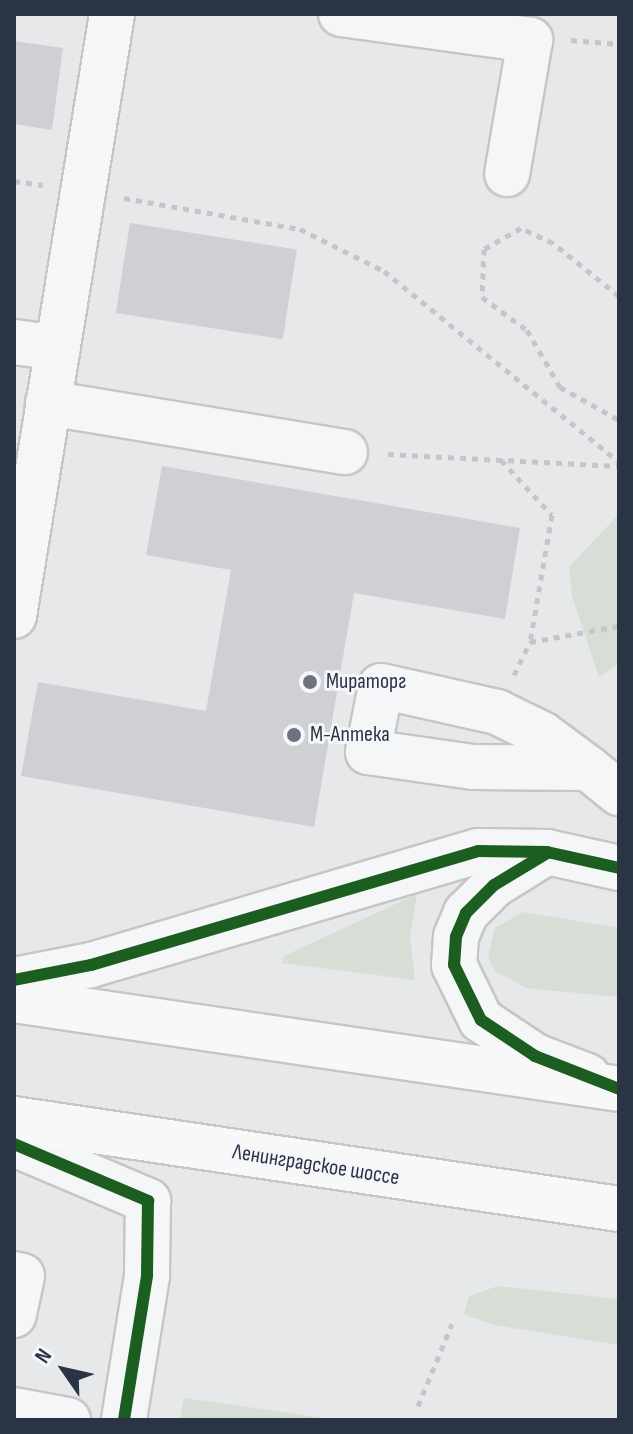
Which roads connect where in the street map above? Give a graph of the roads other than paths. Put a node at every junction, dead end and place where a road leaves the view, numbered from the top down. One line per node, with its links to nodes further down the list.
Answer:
1 (112, 14): 5 (street)
2 (341, 14): 3 (street)
3 (507, 174)
4 (14, 342): 5 (street)
5 (58, 348): 6 (street)
6 (48, 403): 7 (street); 8 (street)
7 (345, 452)
8 (14, 616)
9 (604, 780): 9 (street)
10 (547, 852): 11 (street); 12 (street); 14 (street)
11 (619, 868)
12 (14, 980)
13 (14, 1000): 14 (main road)
14 (619, 1089)
15 (14, 1119): 17 (main road, Ленинградское шоссе)
16 (14, 1144): 22 (street)
17 (619, 1209)
18 (14, 1274): 19 (street)
19 (14, 1315)
20 (14, 1410): 21 (street)
21 (68, 1420)
22 (124, 1420)

